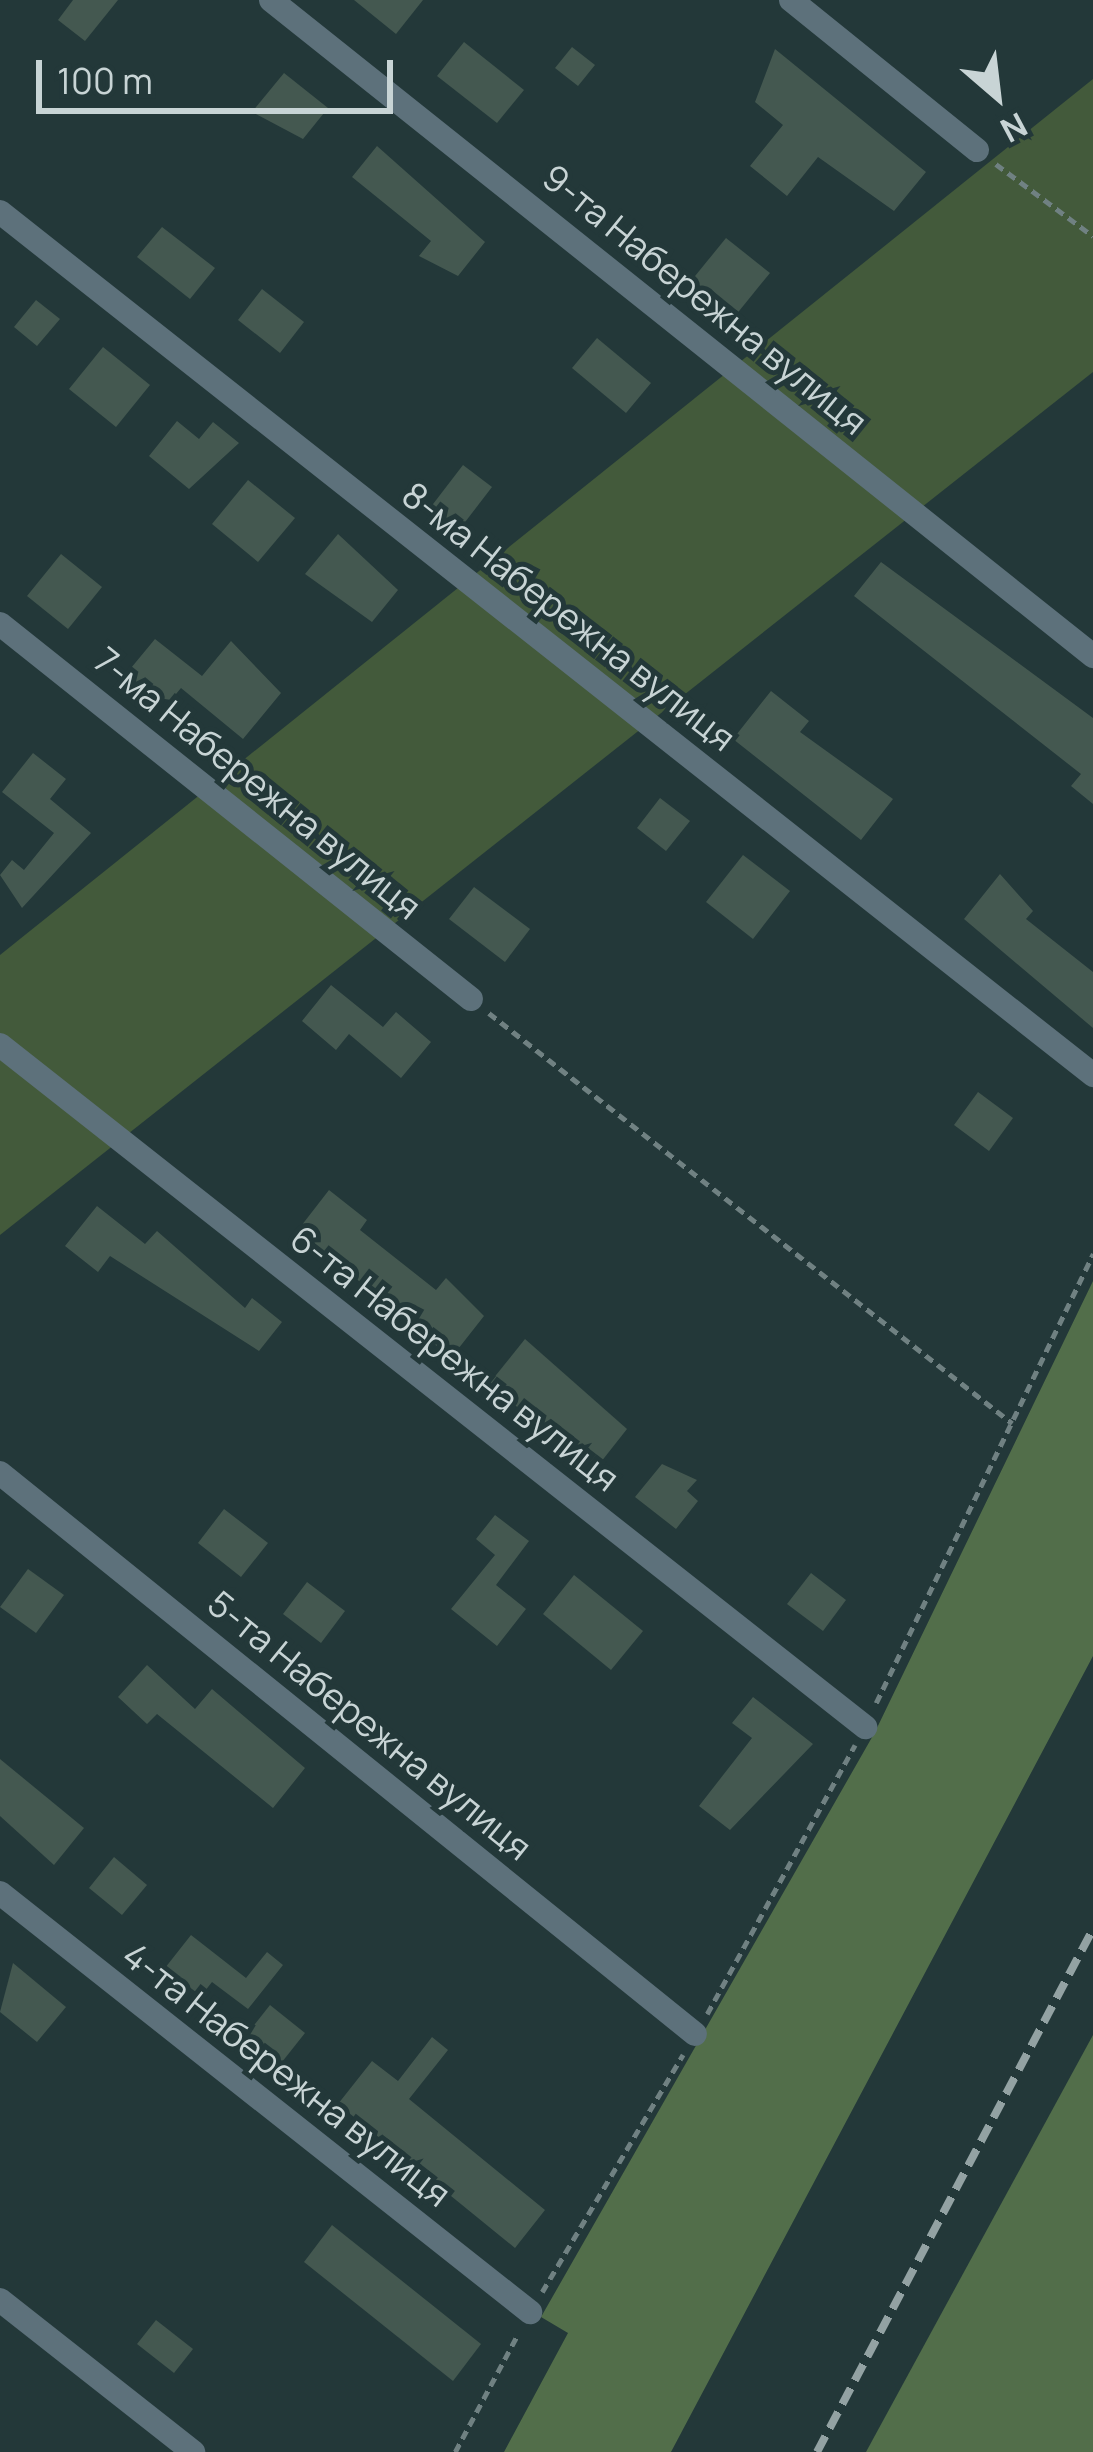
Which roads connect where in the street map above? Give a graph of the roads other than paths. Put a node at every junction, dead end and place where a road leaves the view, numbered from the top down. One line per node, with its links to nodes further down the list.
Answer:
1 (271, 0): 6 (street, 9-та Набережна вулиця)
2 (791, 0): 3 (street)
3 (977, 150)
4 (0, 212): 9 (street, 8-ма Набережна вулиця)
5 (0, 624): 7 (street, 7-ма Набережна вулиця)
6 (1093, 656)
7 (471, 999)
8 (0, 1045): 11 (street, 6-та Набережна вулиця)
9 (1093, 1075)
10 (0, 1473): 13 (street, 5-та Набережна вулиця)
11 (865, 1726)
12 (0, 1893): 15 (street, 4-та Набережна вулиця)
13 (695, 2034)
14 (0, 2300): 16 (street)
15 (530, 2312)
16 (193, 2452)

